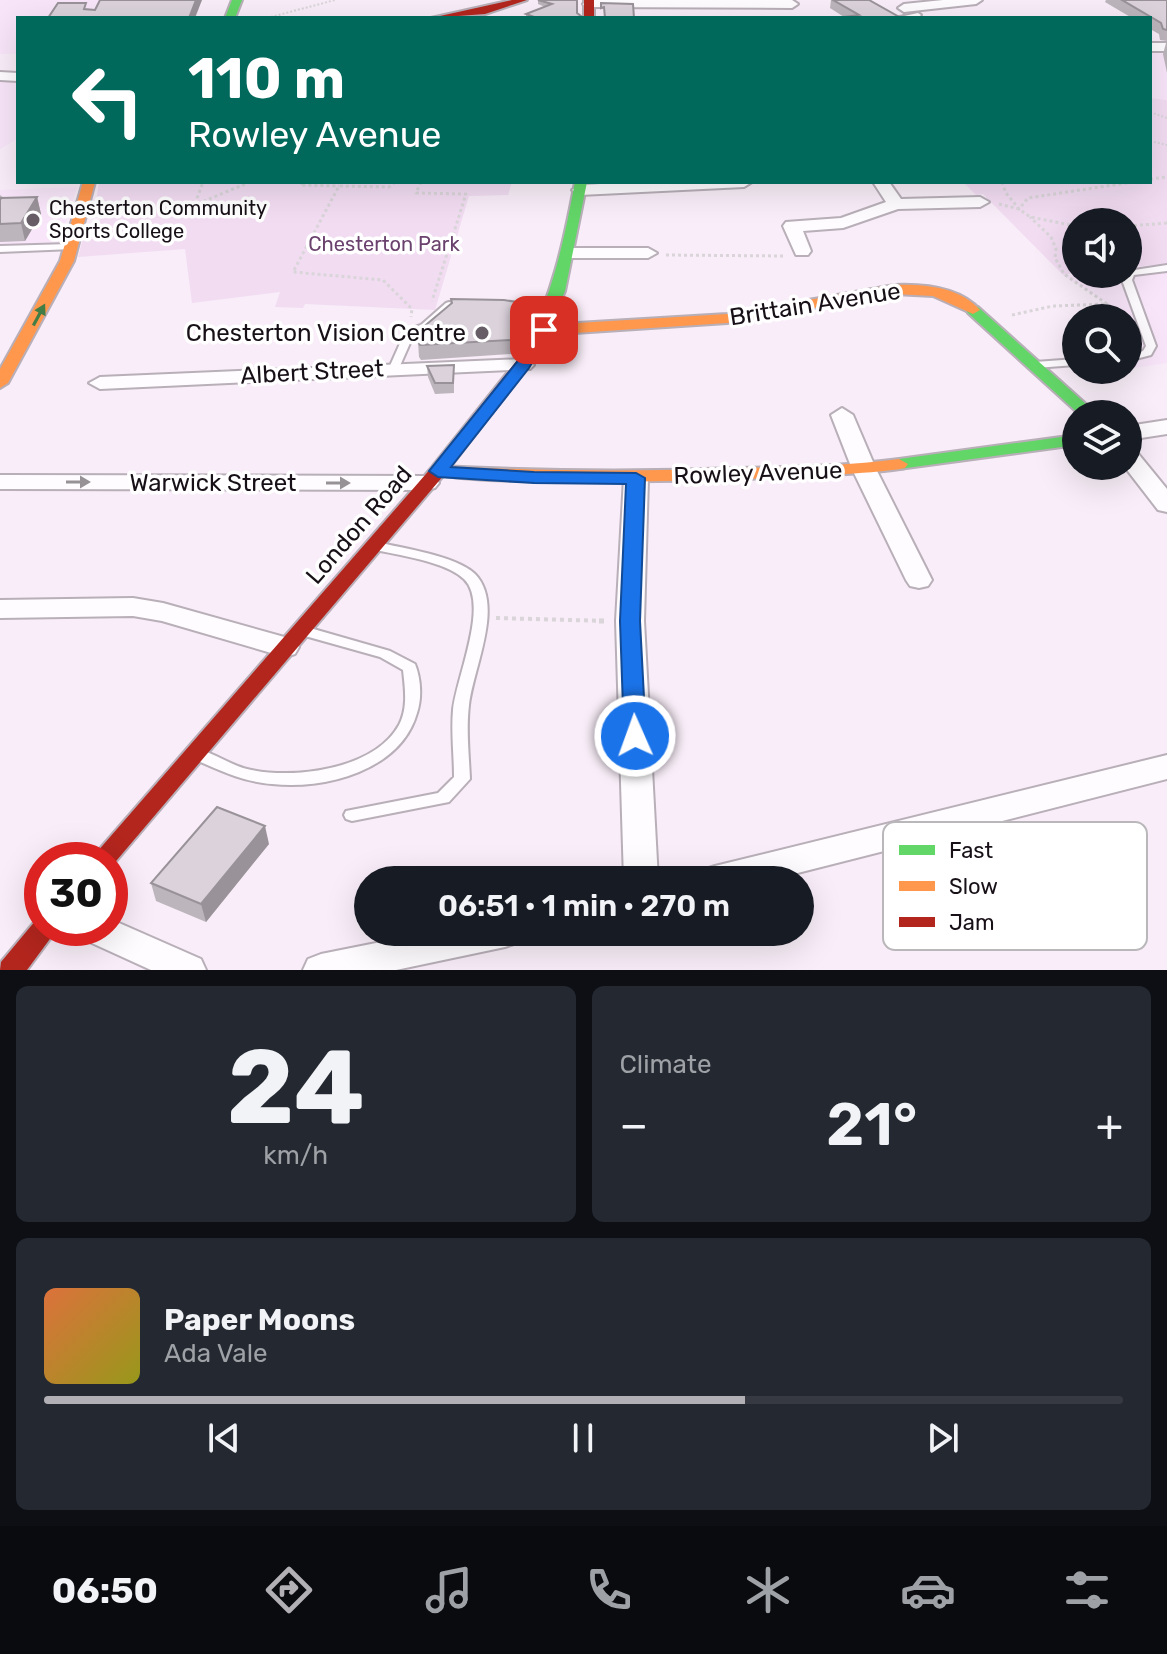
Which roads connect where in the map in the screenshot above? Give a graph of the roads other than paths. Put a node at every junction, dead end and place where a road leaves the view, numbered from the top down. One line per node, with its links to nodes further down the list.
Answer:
1 (892, 0): 7 (street)
2 (976, 0): 7 (street)
3 (724, 2): 4 (street); 6 (street)
4 (792, 4)
5 (501, 6): 8 (street)
6 (589, 7)
7 (898, 15)
8 (447, 16)
9 (88, 184): 15 (street)
10 (662, 184): 12 (street)
11 (882, 184): 14 (street)
12 (580, 186): 19 (street, London Road)
13 (980, 202): 14 (street)
14 (896, 204): 17 (street)
15 (70, 247): 16 (lane); 30 (street, one-way to 15)
16 (0, 249)
17 (802, 251)
18 (648, 253): 19 (street)
19 (569, 254): 24 (street, London Road)
20 (1167, 268): 21 (lane)
21 (1136, 304)
22 (449, 305): 29 (lane)
23 (1142, 321): 25 (lane)
24 (544, 330): 27 (street, London Road); 28 (street, Brittain Avenue)
25 (1142, 354)
26 (1062, 363): 28 (lane)
27 (523, 365): 29 (street, Albert Street); 39 (street, London Road)
28 (1035, 365): 32 (street, Brittain Avenue)
29 (394, 368): 31 (street, Albert Street)
30 (0, 383)
31 (100, 383)
32 (1074, 400)
33 (842, 415): 37 (street)
34 (1167, 427): 35 (street)
35 (1142, 431)
36 (1062, 442): 37 (street, Rowley Avenue)
37 (864, 469): 40 (street, Rowley Avenue); 44 (street)
38 (1142, 474): 42 (street)
39 (432, 477): 40 (street, Rowley Avenue); 41 (street, Warwick Street, one-way to 39); 43 (street, London Road)
40 (636, 478): 53 (street)
41 (0, 482)
42 (1167, 505)
43 (373, 545): 46 (street, London Road); 49 (lane)
44 (919, 580)
45 (0, 609): 46 (street)
46 (292, 638): 47 (street, London Road); 47 (lane)
47 (192, 753): 52 (street, London Road)
48 (1167, 767): 50 (street)
49 (352, 815)
50 (947, 822)
51 (883, 838): 54 (street)
52 (117, 842)
53 (640, 866)
54 (771, 866)
55 (128, 943): 57 (street)
56 (437, 946): 58 (street)
57 (188, 970)
58 (321, 970)

